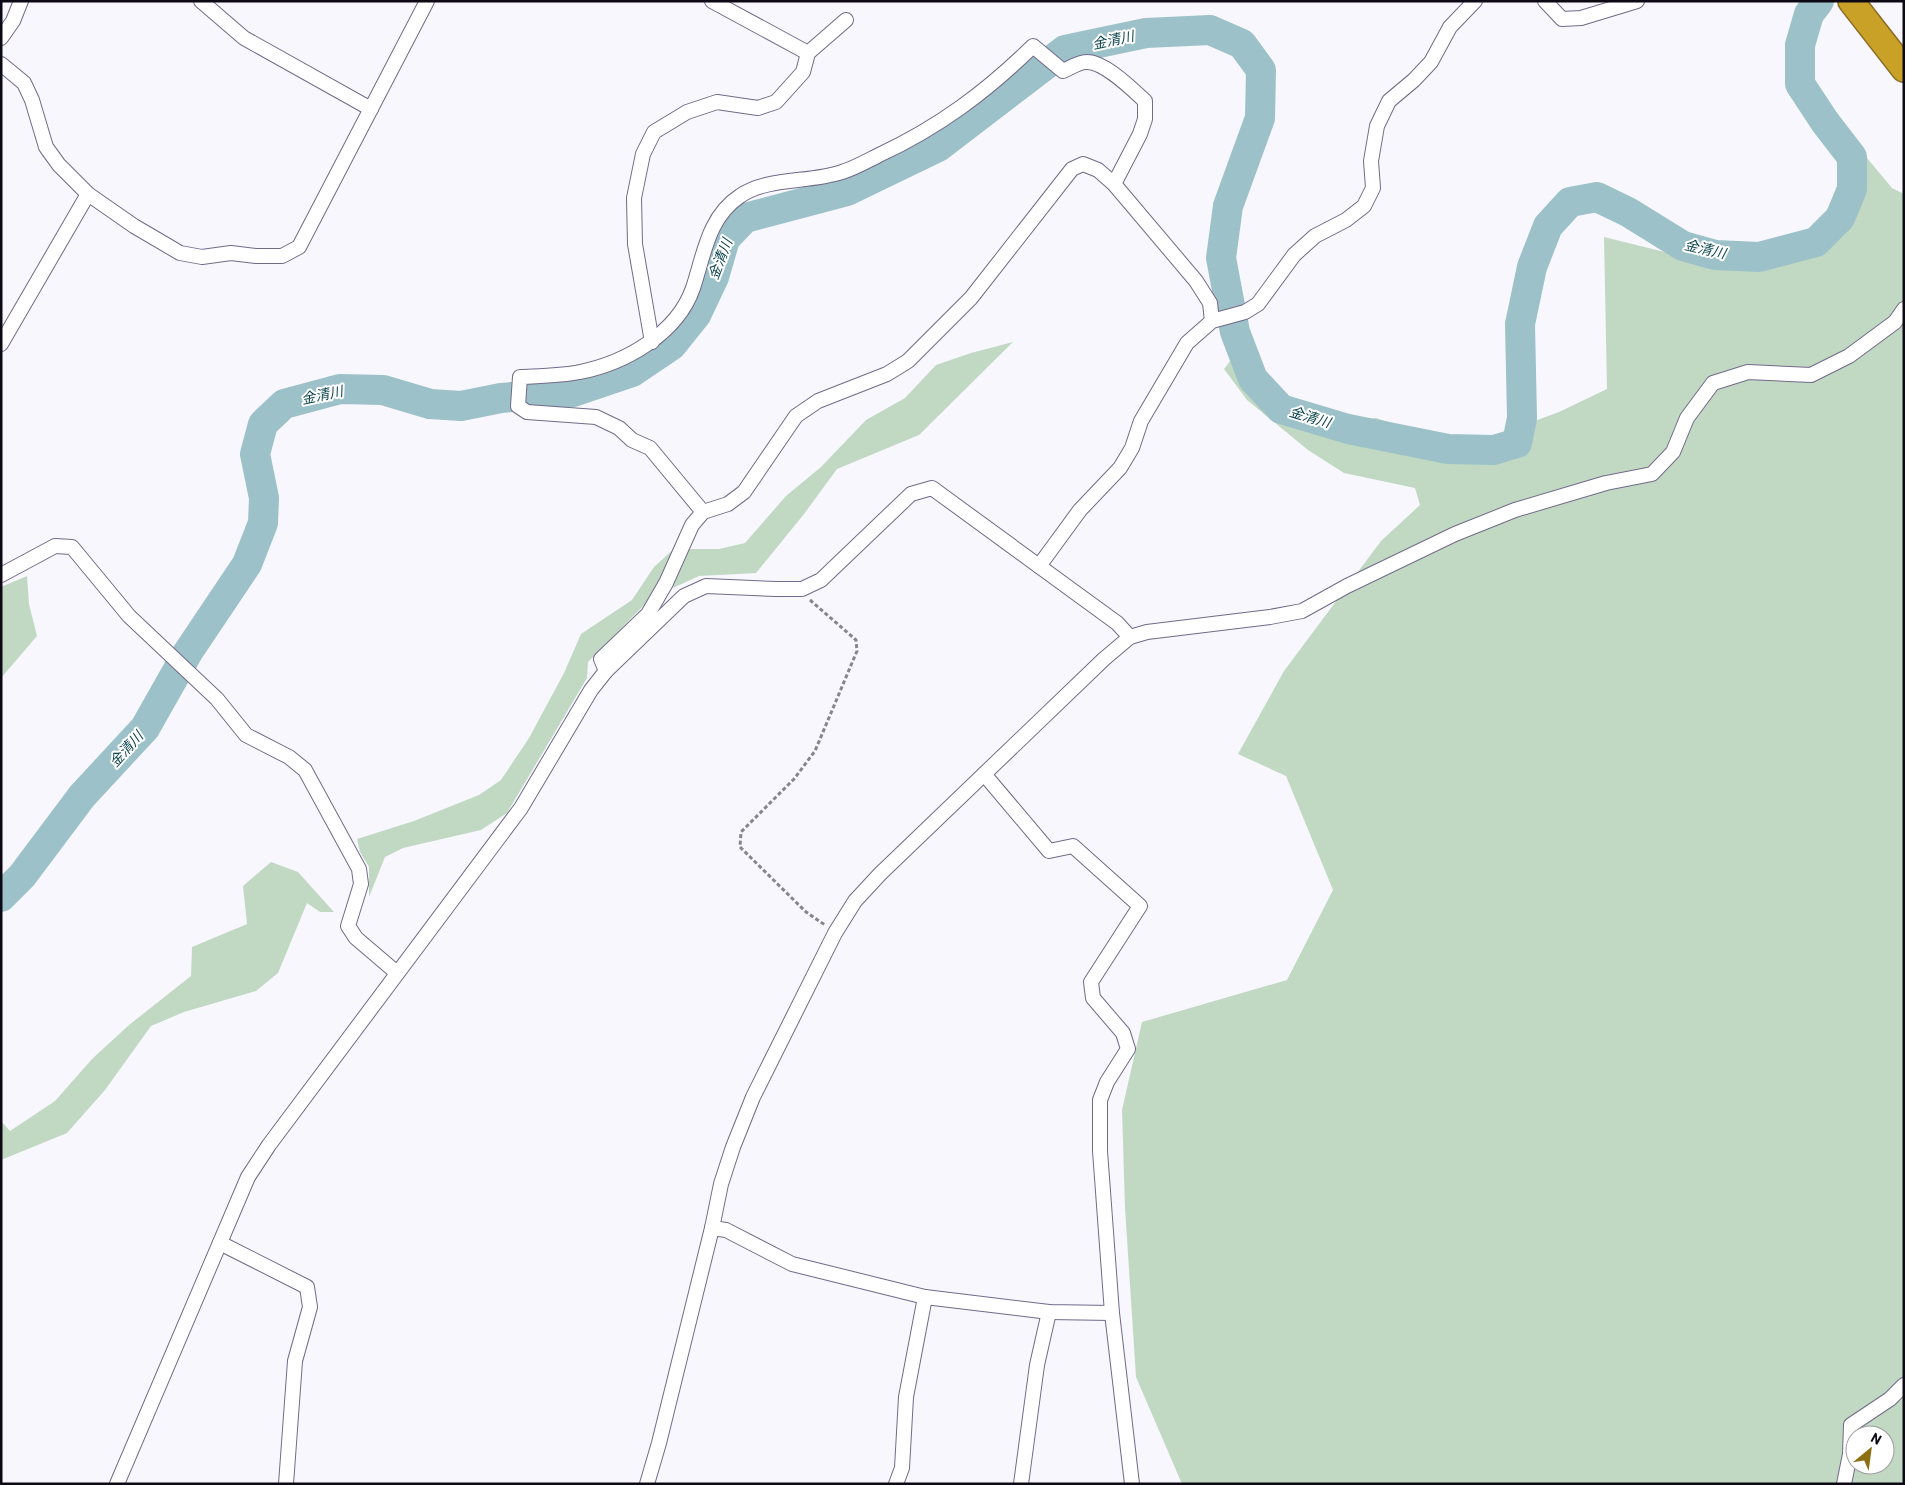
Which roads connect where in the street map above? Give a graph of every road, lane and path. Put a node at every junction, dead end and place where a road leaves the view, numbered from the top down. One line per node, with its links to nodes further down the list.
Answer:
1 (21, 1): 10 (street)
2 (201, 1): 14 (street)
3 (428, 1): 14 (street)
4 (712, 1): 11 (street)
5 (1475, 1): 18 (street)
6 (1545, 1): 7 (street)
7 (1637, 1)
8 (1850, 1): 13 (highway)
9 (846, 20): 11 (street)
10 (1, 38)
11 (808, 54): 19 (street)
12 (1, 64): 16 (street)
13 (1904, 70)
14 (371, 109): 16 (street)
15 (1114, 184): 18 (street); 19 (street); 21 (street)
16 (88, 194): 20 (street)
17 (1904, 309): 25 (street)
18 (1217, 320): 22 (street)
19 (652, 342): 21 (street)
20 (1, 344)
21 (703, 512): 26 (street)
22 (1039, 566): 24 (street); 25 (street)
23 (1, 575): 29 (street)
24 (802, 589): 26 (street); 28 (path)
25 (1130, 637): 27 (street)
26 (606, 671): 29 (street)
27 (984, 774): 28 (street); 34 (street)
28 (835, 933): 30 (street)
29 (398, 973): 31 (street)
30 (712, 1228): 32 (street); 38 (street)
31 (220, 1243): 36 (street); 37 (street)
32 (925, 1297): 33 (street); 39 (street)
33 (1049, 1312): 34 (street); 40 (street)
34 (1112, 1313): 41 (street)
35 (1904, 1385): 42 (street)
36 (117, 1484)
37 (286, 1484)
38 (647, 1484)
39 (896, 1484)
40 (1021, 1484)
41 (1132, 1484)
42 (1844, 1484)

